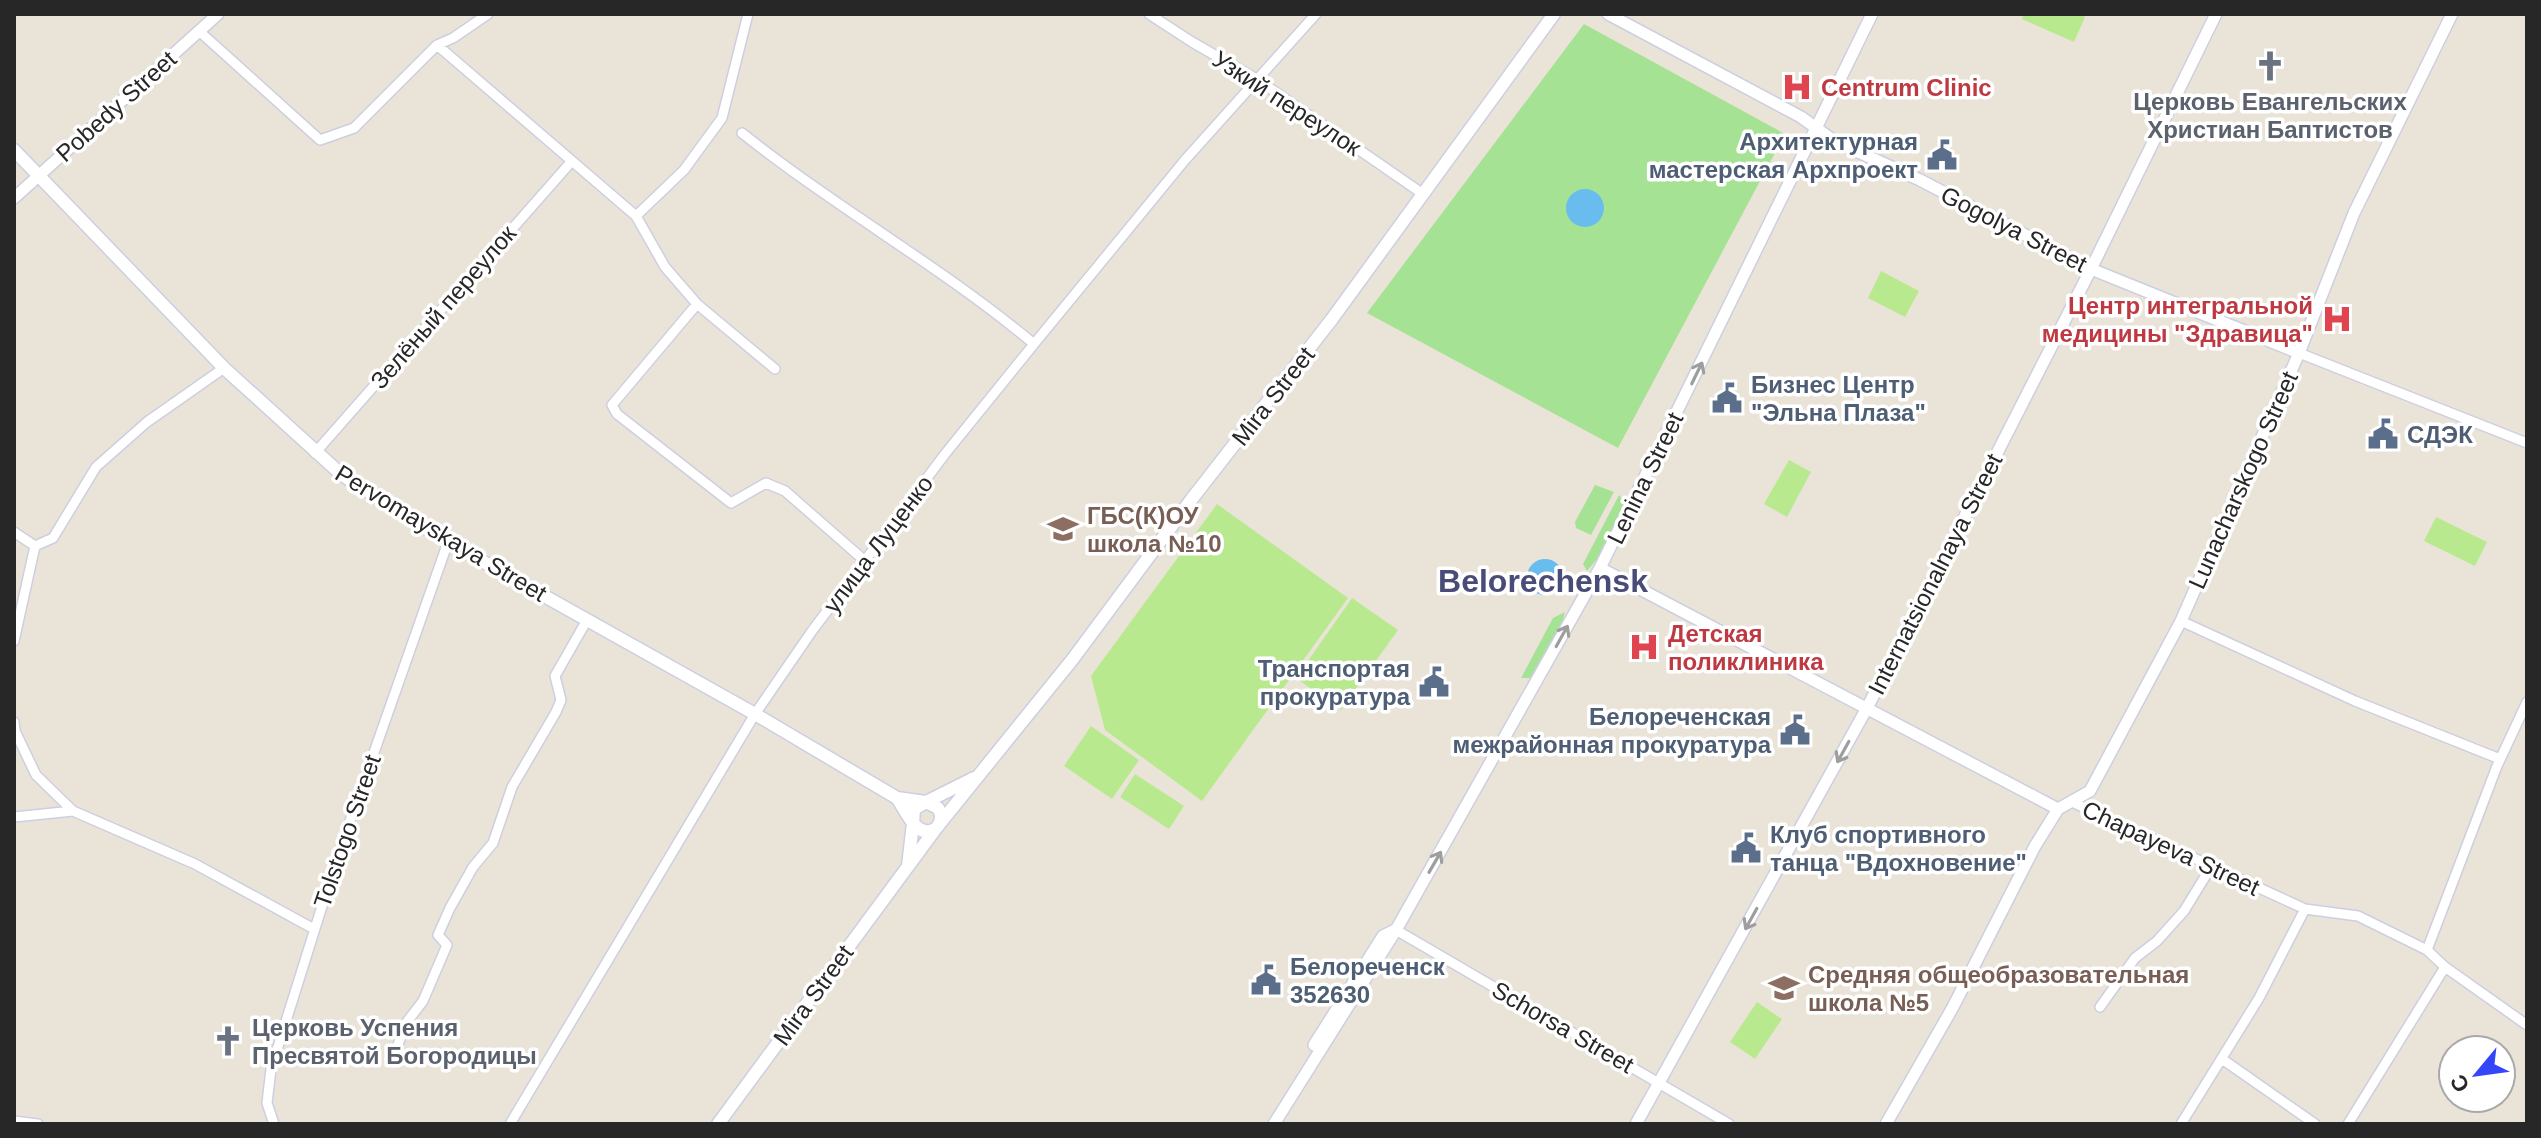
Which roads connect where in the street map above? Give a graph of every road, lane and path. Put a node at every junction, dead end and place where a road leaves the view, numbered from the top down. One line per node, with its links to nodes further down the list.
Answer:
1 (218, 14): 11 (street, Pobedy Street)
2 (488, 14): 12 (street)
3 (748, 14): 21 (street)
4 (1149, 14): 13 (street, Узкий переулок)
5 (1316, 14): 13 (street, улица Луценко)
6 (1554, 14): 19 (main road, Mira Street)
7 (1608, 14): 14 (street, Gogolya Street)
8 (1872, 14): 14 (street, Lenina Street)
9 (2216, 14): 22 (street, Internatsionalnaya Street)
10 (2452, 14): 25 (street, Lunacharskogo Street)
11 (199, 31): 12 (street); 18 (street, Pobedy Street)
12 (437, 45): 17 (street)
13 (1258, 80): 19 (street, Узкий переулок); 24 (street, улица Луценко)
14 (1818, 128): 22 (street, Gogolya Street); 34 (street, Lenina Street, one-way to 14)
15 (742, 133): 24 (street)
16 (14, 150): 18 (main road, Pervomayskaya Street)
17 (571, 162): 21 (street); 29 (street, Зелёный переулок)
18 (38, 176): 20 (street, Pobedy Street); 26 (main road, Pervomayskaya Street)
19 (1423, 194): 43 (main road, Mira Street)
20 (14, 198)
21 (636, 216): 23 (street)
22 (2091, 269): 25 (street, Gogolya Street); 39 (street, Internatsionalnaya Street)
23 (697, 304): 27 (street); 33 (street)
24 (1034, 344): 33 (street, улица Луценко)
25 (2299, 353): 28 (street, Gogolya Street); 36 (street, Lunacharskogo Street)
26 (224, 368): 29 (main road, Pervomayskaya Street); 32 (street)
27 (775, 369)
28 (2527, 443)
29 (315, 453): 31 (main road, Pervomayskaya Street)
30 (14, 532): 32 (street)
31 (448, 542): 35 (main road, Pervomayskaya Street); 55 (street, Tolstogo Street)
32 (35, 546): 37 (street)
33 (865, 561): 40 (street, улица Луценко)
34 (1600, 568): 39 (street, Chapayeva Street); 56 (street, Lenina Street, one-way to 34)
35 (587, 620): 40 (main road, Pervomayskaya Street); 61 (street)
36 (2181, 621): 42 (street); 46 (street, Lunacharskogo Street)
37 (14, 641)
38 (2527, 702): 42 (street)
39 (1867, 708): 47 (street, Chapayeva Street); 63 (street, Internatsionalnaya Street, one-way to 63)
40 (755, 714): 44 (main road, Pervomayskaya Street); 67 (street, улица Луценко)
41 (14, 722): 48 (street)
42 (2500, 759): 57 (street)
43 (983, 772): 45 (main road, Mira Street); 51 (main road, Mira Street)
44 (897, 798): 45 (main road, Pervomayskaya Street); 50 (main road, Pervomayskaya Street)
45 (926, 802): 50 (main road); 51 (main road)
46 (2072, 802): 47 (street, Chapayeva Street); 53 (street, Chapayeva Street)
47 (2058, 809): 73 (street)
48 (73, 811): 49 (street); 55 (street)
49 (14, 817)
50 (913, 823): 51 (main road); 52 (main road, Mira Street)
51 (937, 827): 52 (main road, Mira Street)
52 (908, 867): 68 (main road, Mira Street)
53 (2211, 867): 54 (street, Chapayeva Street); 59 (street)
54 (2305, 909): 57 (street, Chapayeva Street); 62 (street)
55 (314, 929): 66 (street, Tolstogo Street)
56 (1396, 930): 63 (street, Schorsa Street); 69 (street, Lenina Street); 70 (street, Lenina Street)
57 (2427, 950): 58 (street, Chapayeva Street)
58 (2445, 967): 60 (street, Chapayeva Street); 76 (street)
59 (2100, 1007)
60 (2527, 1025)
61 (396, 1050)
62 (2222, 1059): 74 (street); 75 (street)
63 (1660, 1083): 71 (street, Internatsionalnaya Street); 72 (street, Schorsa Street)
64 (14, 1121): 65 (street)
65 (34, 1124)
66 (274, 1124)
67 (510, 1124)
68 (718, 1124)
69 (1265, 1124)
70 (1274, 1124)
71 (1636, 1124)
72 (1729, 1124)
73 (1886, 1124)
74 (2181, 1124)
75 (2315, 1124)
76 (2348, 1124)

